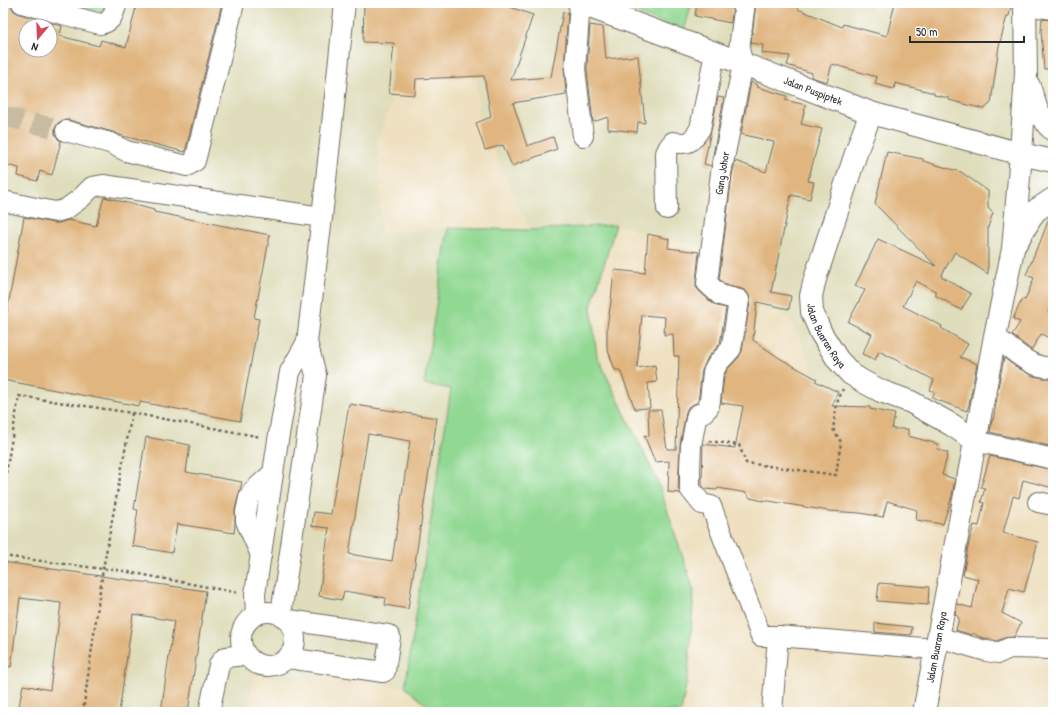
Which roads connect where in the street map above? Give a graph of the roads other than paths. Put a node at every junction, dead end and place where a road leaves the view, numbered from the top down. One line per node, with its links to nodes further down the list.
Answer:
1 (22, 3): 2 (street)
2 (117, 3)
3 (234, 3): 14 (street)
4 (345, 3): 21 (street)
5 (579, 3): 9 (main road, Jalan Puspiptek); 15 (street)
6 (745, 3): 10 (street, Gang Johor)
7 (1025, 4): 8 (street); 11 (main road)
8 (1053, 9)
9 (715, 53): 10 (main road, Jalan Puspiptek); 20 (street)
10 (742, 64): 12 (main road, Jalan Puspiptek); 32 (street, Gang Johor)
11 (1026, 73): 13 (main road); 16 (main road, Jalan Buaran Raya)
12 (871, 113): 16 (main road, Jalan Puspiptek); 27 (main road, Jalan Buaran Raya)
13 (1053, 130)
14 (66, 131)
15 (583, 136)
16 (1021, 154): 17 (main road, Jalan Puspiptek); 22 (main road, Jalan Buaran Raya)
17 (1053, 161)
18 (1053, 198): 22 (main road)
19 (3, 201): 21 (street)
20 (668, 210)
21 (322, 217): 24 (street)
22 (1013, 249): 23 (main road, Jalan Buaran Raya)
23 (995, 336): 25 (street); 26 (main road, Jalan Buaran Raya)
24 (308, 342): 30 (street); 31 (street)
25 (1053, 367)
26 (981, 412): 27 (main road); 28 (main road, Jalan Buaran Raya)
27 (952, 425): 28 (main road, Jalan Buaran Raya)
28 (976, 441): 29 (street); 33 (main road, Jalan Buaran Raya)
29 (1053, 459)
30 (256, 614): 31 (street); 35 (street)
31 (285, 617): 36 (street); 36 (street)
32 (778, 636): 33 (street); 38 (street)
33 (937, 643): 34 (street); 39 (main road, Jalan Buaran Raya)
34 (1053, 649)
35 (246, 655): 36 (street); 37 (street)
36 (288, 658)
37 (209, 712)
38 (772, 712)
39 (924, 712)

